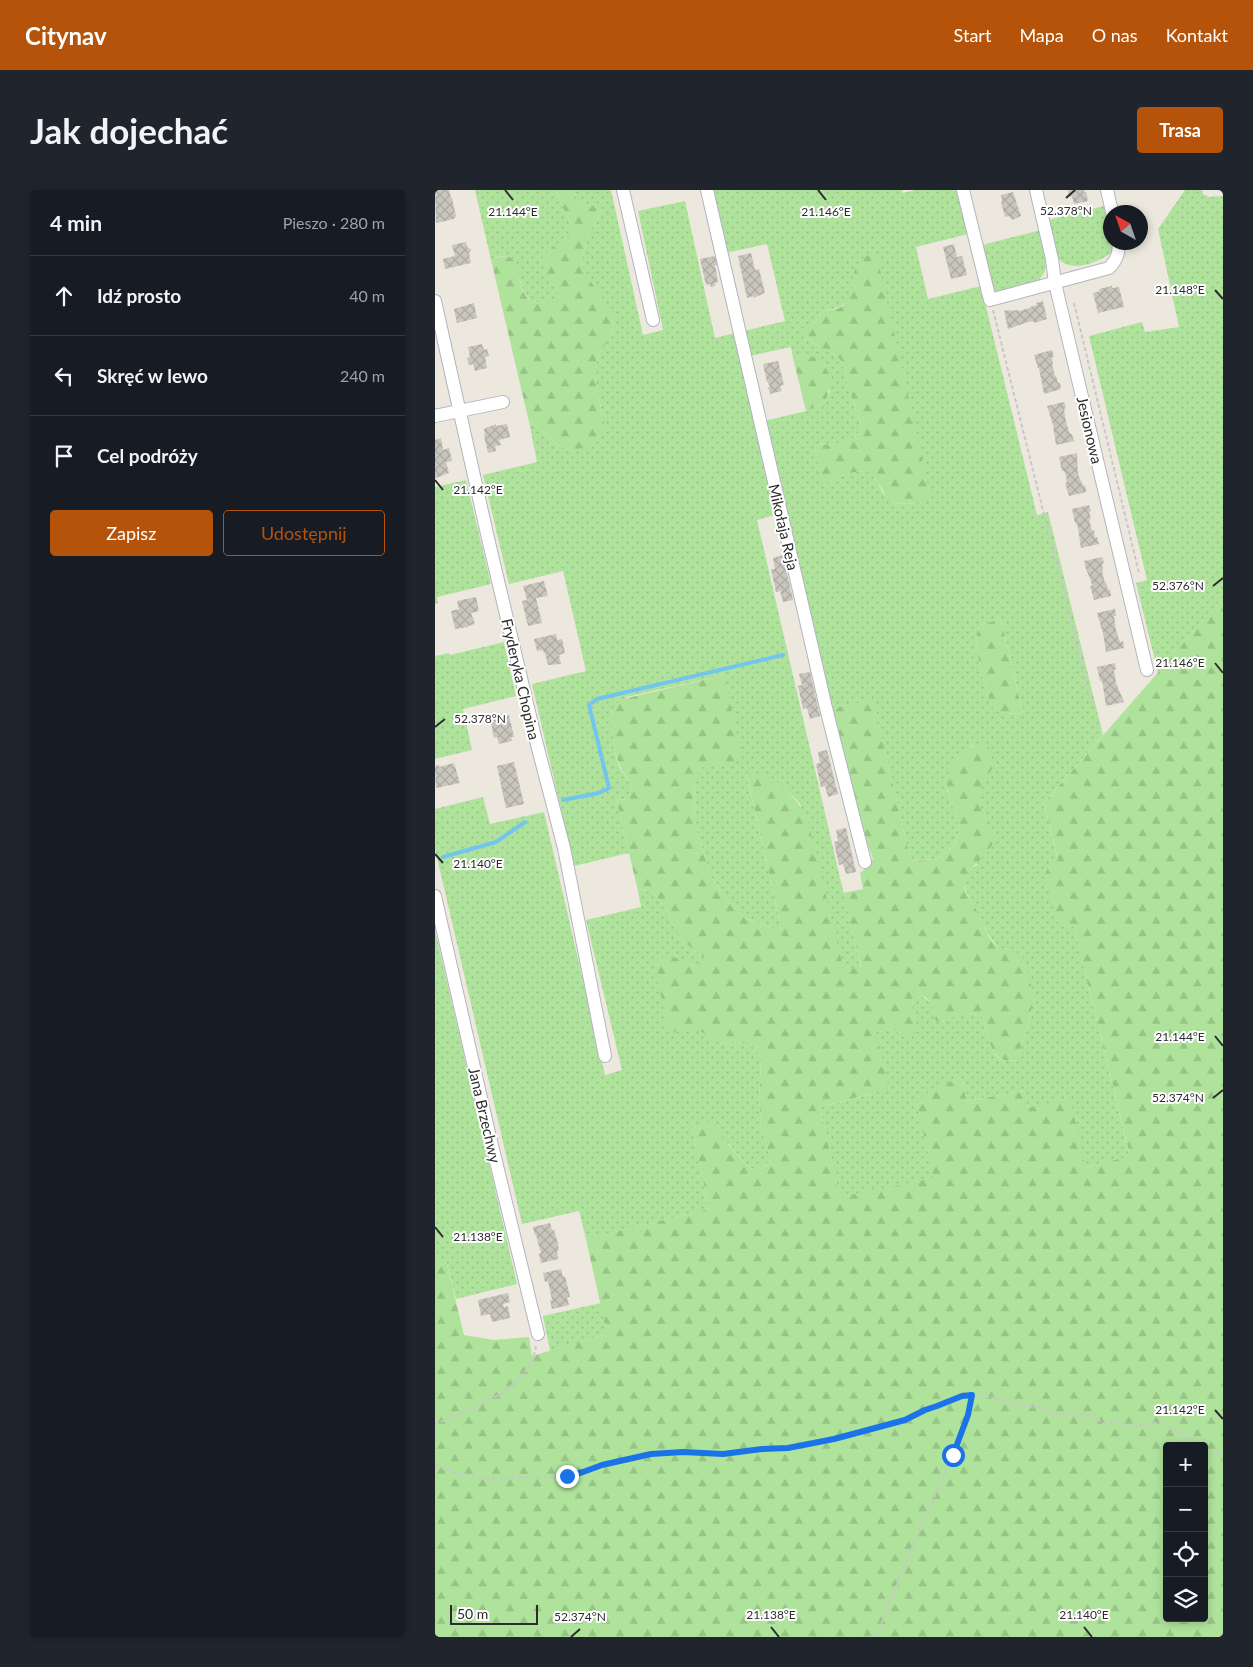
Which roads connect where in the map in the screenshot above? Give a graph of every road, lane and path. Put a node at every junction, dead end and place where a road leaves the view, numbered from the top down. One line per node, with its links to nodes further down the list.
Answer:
1 (623, 190): 12 (street)
2 (707, 190): 19 (street, Mikołaja Reja)
3 (963, 190): 10 (street)
4 (1036, 190): 8 (street, Jesionowa)
5 (1107, 190): 6 (street)
6 (1111, 205)
7 (1119, 250): 8 (street)
8 (1055, 283): 10 (street); 17 (street, Jesionowa)
9 (1072, 298): 16 (path)
10 (990, 300): 18 (path)
11 (435, 301): 14 (street, Fryderyka Chopina)
12 (653, 320)
13 (503, 402): 14 (street)
14 (460, 411): 15 (street); 21 (street, Fryderyka Chopina)
15 (435, 416)
16 (1139, 573)
17 (1147, 670)
18 (1091, 703)
19 (865, 862)
20 (435, 896): 22 (street, Jana Brzechwy)
21 (605, 1056)
22 (538, 1334): 24 (path)
23 (972, 1395): 25 (path); 28 (path); 29 (path)
24 (435, 1424)
25 (1196, 1442)
26 (1208, 1449): 27 (path)
27 (1223, 1457)
28 (435, 1465)
29 (876, 1637)

